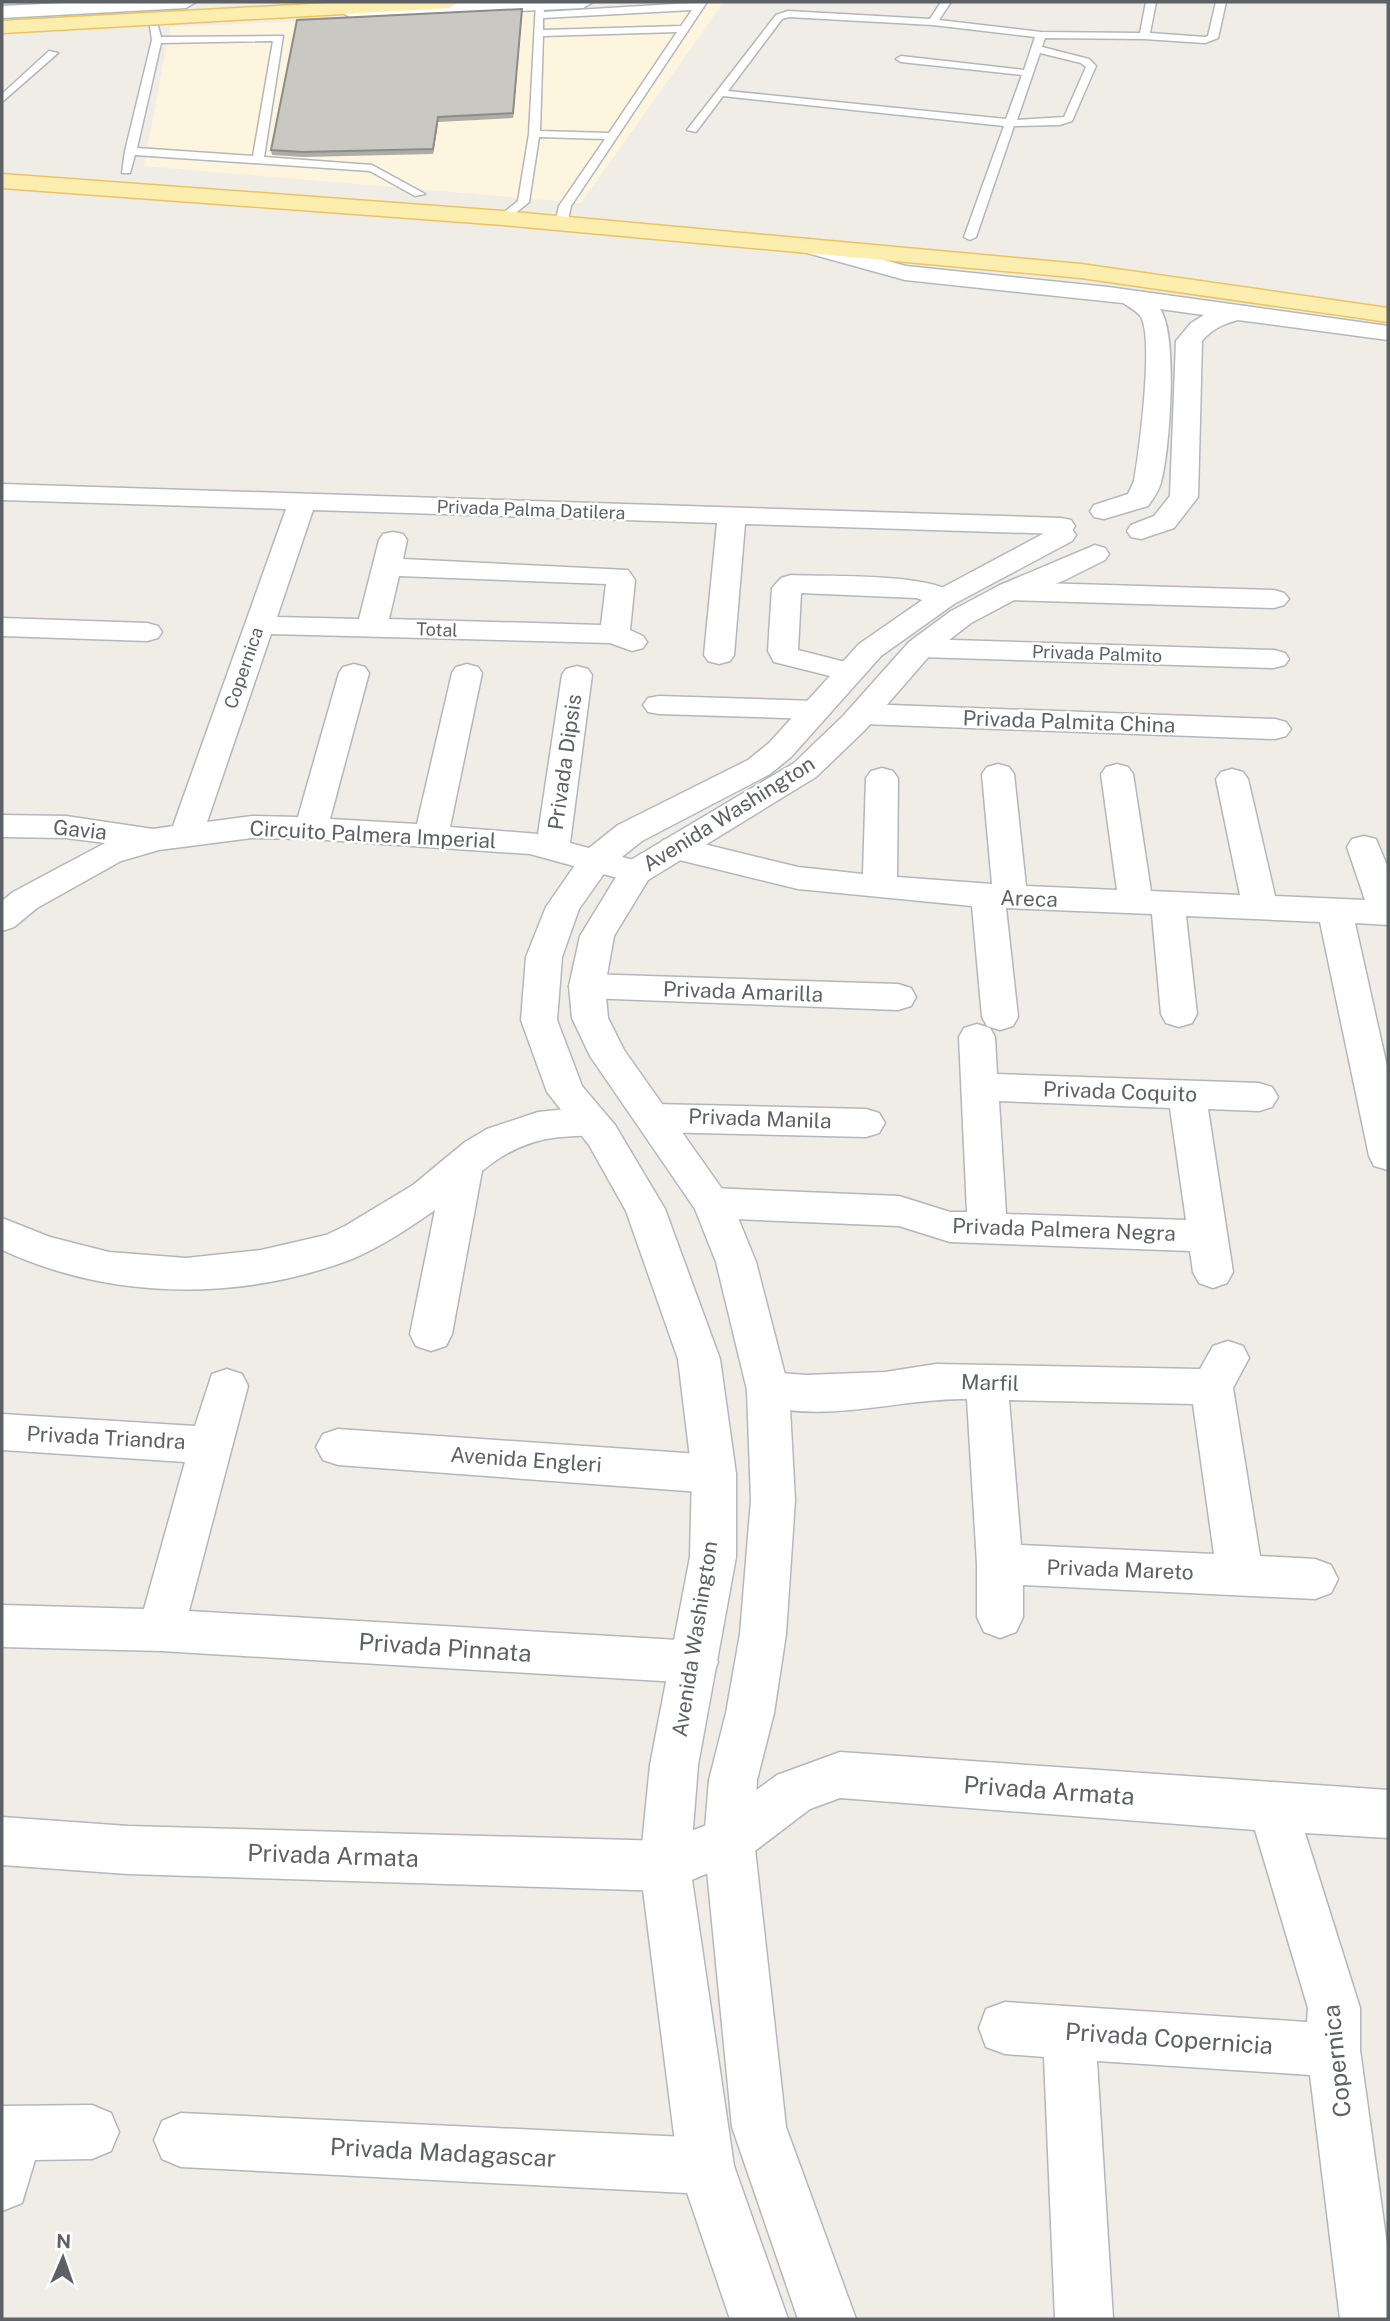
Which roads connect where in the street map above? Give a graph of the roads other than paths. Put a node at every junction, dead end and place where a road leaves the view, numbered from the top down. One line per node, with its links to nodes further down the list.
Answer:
1 (186, 2): 10 (street)
2 (343, 2): 10 (main road)
3 (449, 2): 10 (main road)
4 (583, 2): 9 (street)
5 (946, 2): 11 (lane)
6 (1151, 2): 17 (lane)
7 (1221, 2): 17 (lane)
8 (700, 5): 9 (lane); 12 (lane)
9 (540, 10): 13 (street); 15 (lane)
10 (5, 15)
11 (933, 22): 16 (lane); 22 (lane)
12 (684, 29): 15 (lane); 27 (lane)
13 (163, 31): 14 (street); 28 (lane); 30 (lane)
14 (2, 33)
15 (540, 33): 26 (lane)
16 (1041, 34): 17 (lane); 18 (lane)
17 (1144, 36)
18 (1037, 49): 21 (lane); 24 (lane)
19 (53, 53): 23 (lane)
20 (901, 59): 21 (lane)
21 (1027, 73): 24 (lane)
22 (721, 93): 24 (lane); 25 (lane)
23 (2, 99)
24 (1010, 123): 37 (lane)
25 (692, 130)
26 (534, 134): 27 (lane); 33 (lane)
27 (612, 136): 34 (lane)
28 (258, 160): 30 (lane); 32 (lane)
29 (2, 161): 30 (main road)
30 (128, 161): 32 (main road)
31 (2, 181): 35 (main road)
32 (419, 194): 33 (main road)
33 (523, 202): 34 (main road); 35 (lane)
34 (563, 215): 35 (main road); 36 (main road); 39 (main road)
35 (503, 218)
36 (858, 228)
37 (959, 236): 38 (main road)
38 (995, 239)
39 (808, 246): 40 (street); 42 (main road)
40 (1130, 297): 41 (street); 46 (street)
41 (1239, 312): 43 (street); 48 (street)
42 (1388, 315)
43 (1388, 333)
44 (5, 498): 45 (street, Privada Palma Datilera)
45 (302, 502): 47 (street, Privada Palma Datilera); 53 (street, Copernica)
46 (1104, 511): 48 (street); 49 (street)
47 (732, 517): 49 (street, Privada Palma Datilera); 58 (street)
48 (1141, 531): 49 (street)
49 (1072, 538): 50 (street, Avenida Washington); 51 (street, Avenida Washington)
50 (1010, 591): 52 (street); 57 (street, Avenida Washington)
51 (944, 598): 60 (street, Avenida Washington); 60 (street)
52 (1274, 599)
53 (259, 625): 55 (street, Total); 75 (street, Copernica)
54 (2, 627): 56 (street)
55 (372, 628): 55 (street, Total)
56 (147, 632)
57 (920, 648): 59 (street, Privada Palmito); 66 (street, Avenida Washington)
58 (719, 655)
59 (1274, 659)
60 (850, 672): 65 (street, Avenida Washington)
61 (354, 673): 73 (street)
62 (467, 673): 74 (street)
63 (577, 675): 78 (street, Privada Dipsis)
64 (659, 705): 65 (street)
65 (816, 710): 79 (street, Avenida Washington)
66 (863, 714): 67 (street, Privada Palmita China); 77 (street, Avenida Washington)
67 (1275, 729)
68 (998, 774): 82 (street)
69 (1117, 774): 83 (street)
70 (882, 778): 81 (street)
71 (1232, 779): 84 (street)
72 (2, 826): 75 (street, Gavia)
73 (311, 828): 74 (street, Circuito Palmera Imperial); 75 (street, Circuito Palmera Imperial)
74 (431, 836): 78 (street, Circuito Palmera Imperial)
75 (172, 837): 87 (street, Circuito Palmera Imperial)
76 (1364, 847): 86 (street)
77 (675, 848): 80 (street, Avenida Washington); 81 (street, Areca)
78 (553, 849): 79 (street, Circuito Palmera Imperial)
79 (596, 860): 80 (street, Circuito Palmera Imperial); 96 (street, Avenida Washington)
80 (636, 872): 88 (street, Avenida Washington)
81 (882, 887): 82 (street, Areca)
82 (999, 897): 83 (street, Areca); 91 (street)
83 (1152, 903): 84 (street, Areca); 90 (street)
84 (1260, 907): 85 (street, Areca)
85 (1335, 910): 86 (street, Areca); 94 (street)
86 (1387, 913)
87 (2, 919)
88 (587, 986): 89 (street, Privada Amarilla); 95 (street, Avenida Washington)
89 (898, 997)
90 (1180, 1014)
91 (980, 1087): 92 (street, Privada Coquito); 101 (street)
92 (1187, 1094): 93 (street, Privada Coquito); 101 (street, Privada Palmera Negra)
93 (1259, 1097)
94 (1383, 1105): 98 (street)
95 (653, 1118): 97 (street, Privada Manila); 100 (street, Avenida Washington)
96 (590, 1122): 99 (street); 110 (street, Avenida Washington)
97 (866, 1123)
98 (1388, 1156)
99 (463, 1167): 102 (street); 103 (street)
100 (712, 1203): 101 (street, Privada Palmera Negra); 106 (street, Avenida Washington)
101 (987, 1227)
102 (2, 1233)
103 (431, 1334)
104 (987, 1384): 106 (street, Marfil); 111 (street); 112 (street, Marfil)
105 (227, 1386): 108 (street)
106 (768, 1390): 120 (street, Avenida Washington)
107 (2, 1432): 108 (street, Privada Triandra)
108 (210, 1445): 116 (street)
109 (338, 1447): 110 (street, Avenida Engleri)
110 (714, 1474): 117 (street, Avenida Washington)
111 (1000, 1564): 112 (street, Privada Mareto); 114 (street)
112 (1240, 1575): 113 (street, Privada Mareto)
113 (1315, 1579)
114 (1000, 1617)
115 (2, 1626): 116 (street, Privada Pinnata)
116 (178, 1631): 117 (street, Privada Pinnata)
117 (695, 1662): 122 (street, Avenida Washington)
118 (1275, 1808): 119 (street, Privada Armata); 120 (street, Privada Armata); 125 (street, Copernica)
119 (1388, 1814)
120 (729, 1840): 122 (street, Privada Armata); 131 (street, Avenida Washington)
121 (2, 1841): 122 (street, Privada Armata)
122 (665, 1866): 129 (street, Avenida Washington)
123 (1005, 2028): 124 (street, Privada Copernicia)
124 (1069, 2032): 125 (street, Privada Copernicia); 132 (street)
125 (1333, 2050): 133 (street, Copernica)
126 (92, 2132): 128 (street)
127 (181, 2140): 129 (street, Privada Madagascar)
128 (6, 2150)
129 (706, 2166): 130 (street, Avenida Washington)
130 (759, 2319)
131 (827, 2319)
132 (1084, 2319)
133 (1369, 2319)

